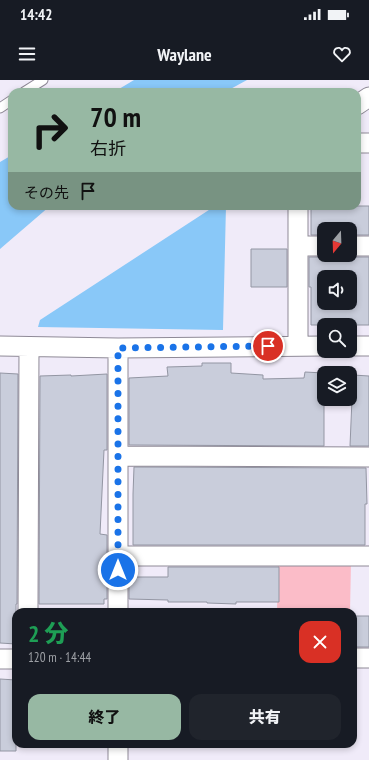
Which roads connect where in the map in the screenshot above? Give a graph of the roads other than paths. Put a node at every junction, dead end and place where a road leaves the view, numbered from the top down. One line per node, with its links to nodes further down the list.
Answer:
1 (42, 80): 2 (lane)
2 (30, 88)
3 (298, 210): 4 (street)
4 (298, 246): 5 (street); 8 (street)
5 (317, 246)
6 (357, 246): 7 (street)
7 (369, 246)
8 (298, 345): 10 (street); 14 (street)
9 (0, 346): 13 (street)
10 (317, 346)
11 (357, 346): 12 (street)
12 (369, 346)
13 (29, 347): 14 (street); 19 (street)
14 (118, 348): 15 (street)
15 (118, 456): 16 (street); 17 (street)
16 (369, 457)
17 (118, 556): 18 (street); 20 (street)
18 (369, 556)
19 (28, 608)
20 (118, 608)
21 (357, 658): 22 (street)
22 (369, 658)
23 (0, 659): 24 (street)
24 (12, 659)
25 (118, 748): 26 (street)
26 (118, 760)

